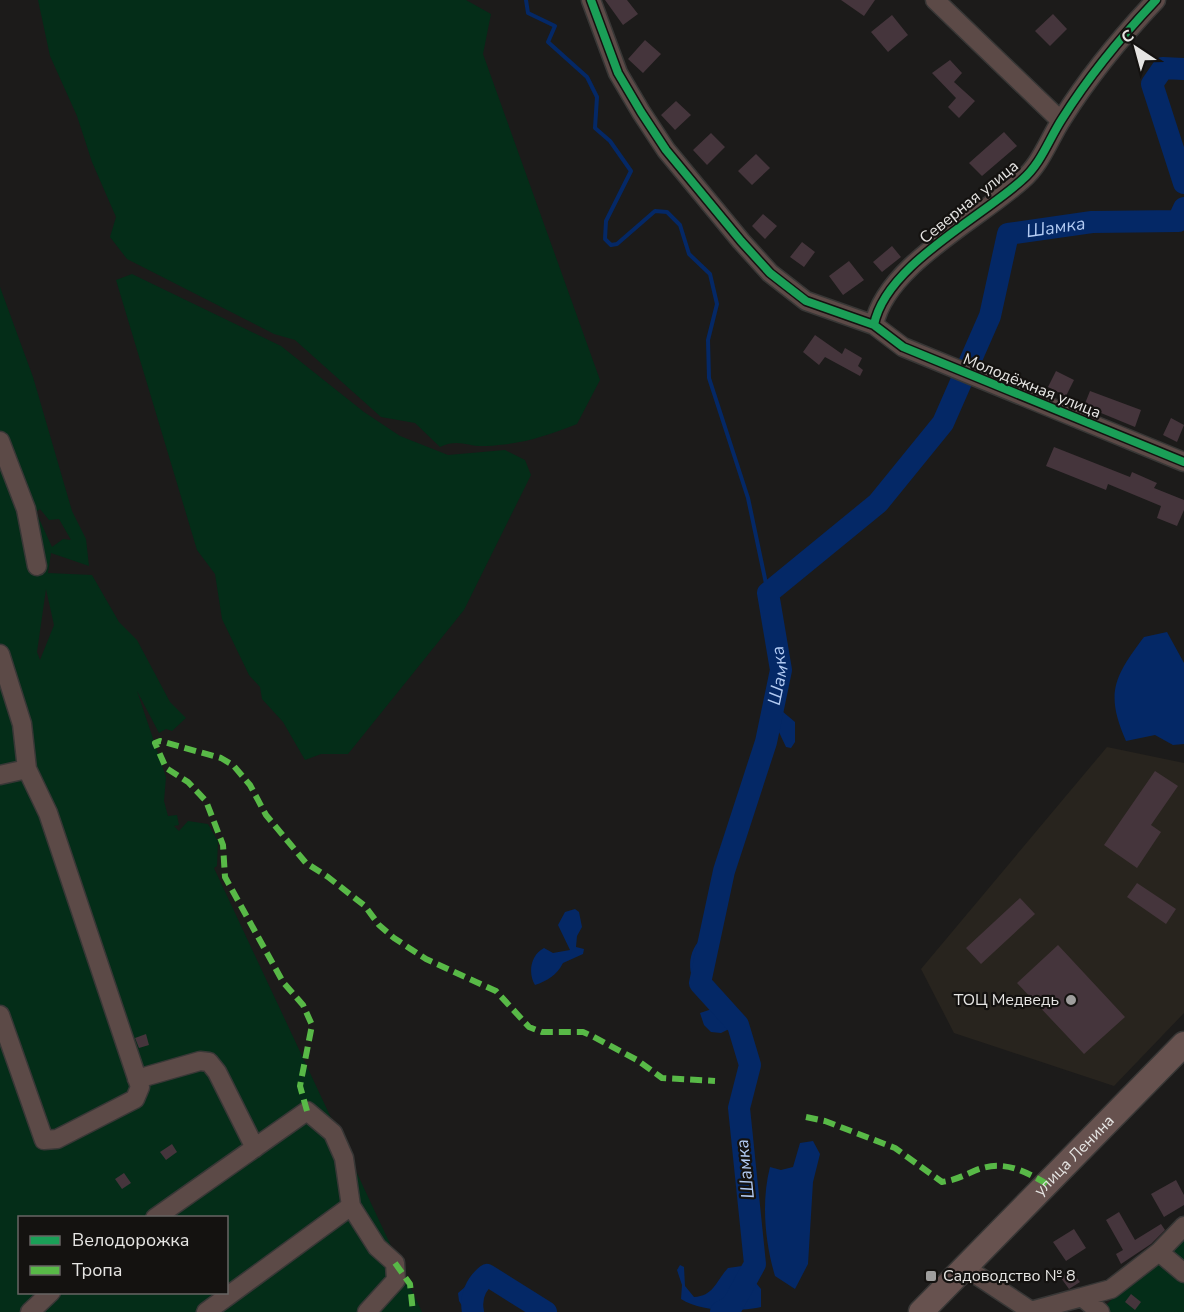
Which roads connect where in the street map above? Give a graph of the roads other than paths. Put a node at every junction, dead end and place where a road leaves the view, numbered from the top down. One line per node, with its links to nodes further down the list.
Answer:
1 (591, 0): 5 (street)
2 (935, 0): 4 (street)
3 (1156, 0): 4 (street, Северная улица)
4 (1061, 121): 5 (street, Северная улица)
5 (874, 325): 7 (street, Молодёжная улица)
6 (0, 441): 8 (street)
7 (1184, 462)
8 (37, 566)
9 (0, 654): 10 (street)
10 (27, 769): 11 (street); 14 (street)
11 (0, 775)
12 (0, 1016): 14 (street)
13 (1184, 1044): 20 (main road, улица Ленина)
14 (137, 1079): 15 (street)
15 (255, 1148): 16 (street); 17 (street)
16 (351, 1206): 26 (street); 27 (street)
17 (158, 1216)
18 (1184, 1226): 19 (street)
19 (1159, 1252): 21 (street); 23 (street)
20 (966, 1268): 24 (street); 28 (main road, улица Ленина)
21 (1184, 1273)
22 (50, 1294): 25 (street)
23 (1082, 1297): 24 (street); 29 (street)
24 (1032, 1311)
25 (30, 1312)
26 (206, 1312)
27 (367, 1312)
28 (921, 1312)
29 (1100, 1312)

